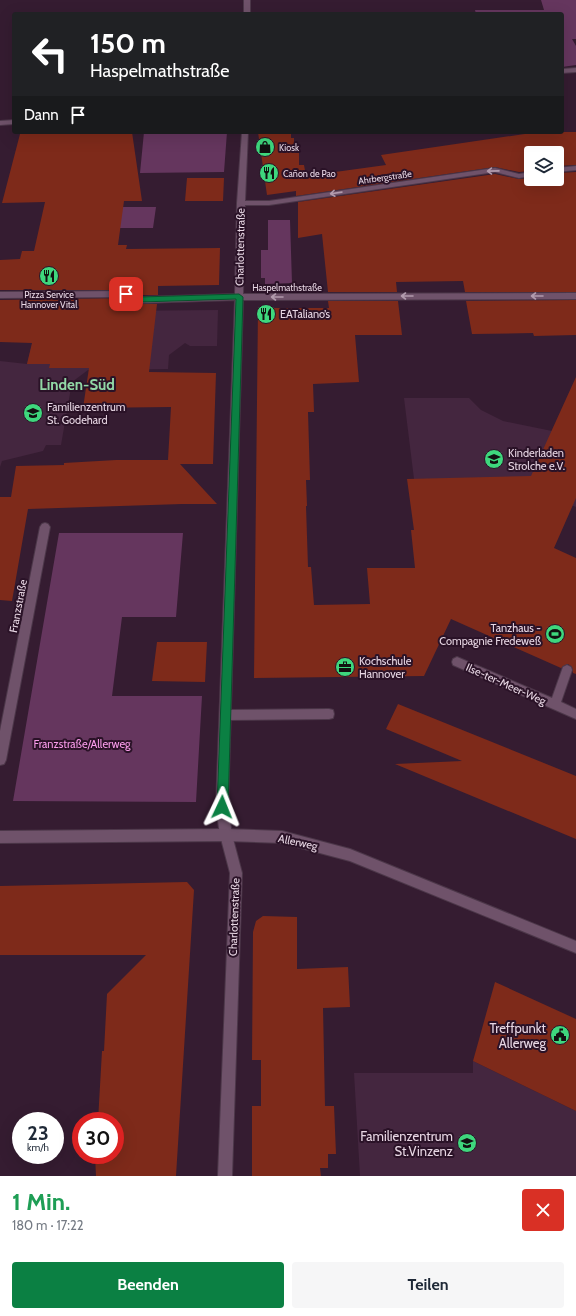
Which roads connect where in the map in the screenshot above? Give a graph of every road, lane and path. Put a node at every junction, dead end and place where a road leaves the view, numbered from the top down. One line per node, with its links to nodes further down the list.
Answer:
1 (247, 0): 2 (street)
2 (247, 12)
3 (576, 70): 4 (street)
4 (564, 71)
5 (12, 122): 6 (street)
6 (0, 123)
7 (245, 134): 11 (street, Charlottenstraße)
8 (576, 168): 9 (street)
9 (564, 169)
10 (524, 175): 11 (street, Ahrbergstraße, one-way to 11)
11 (241, 203): 14 (street, Charlottenstraße)
12 (0, 295): 14 (street, Haspelmathstraße)
13 (576, 296): 14 (street, Haspelmathstraße, one-way to 14)
14 (239, 297): 21 (street, Charlottenstraße)
15 (45, 526): 22 (street, Franzstraße)
16 (457, 662): 18 (street, Ilse-ter-Meer-Weg)
17 (567, 670): 18 (street, Ilse-ter-Meer-Weg)
18 (555, 705): 20 (street, Ilse-ter-Meer-Weg)
19 (329, 714): 21 (street)
20 (576, 714)
21 (225, 715): 23 (street, Charlottenstraße)
22 (0, 760)
23 (226, 835): 24 (street, Allerweg); 25 (street, Allerweg); 26 (street, Charlottenstraße)
24 (0, 837)
25 (576, 947)
26 (225, 1176)

